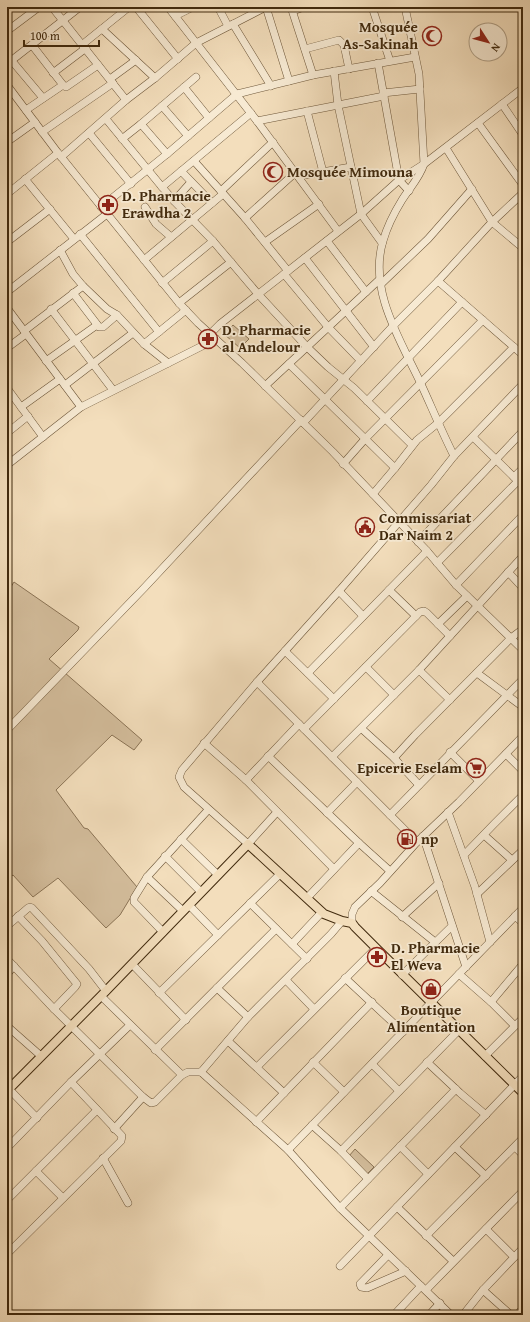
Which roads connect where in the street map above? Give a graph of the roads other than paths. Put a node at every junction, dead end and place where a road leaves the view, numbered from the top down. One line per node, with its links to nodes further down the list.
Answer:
1 (38, 7): 18 (street)
2 (52, 7): 15 (street)
3 (80, 7): 15 (street)
4 (129, 7): 17 (street)
5 (136, 7): 24 (street)
6 (168, 7): 14 (street)
7 (194, 7): 14 (street)
8 (218, 7): 16 (street)
9 (304, 7): 13 (street)
10 (381, 7): 12 (street)
11 (405, 7): 23 (street)
12 (373, 8): 26 (street)
13 (292, 9): 22 (street)
14 (175, 16): 19 (street)
15 (63, 20): 20 (street); 21 (street)
16 (230, 25): 19 (street); 37 (street); 40 (street)
17 (102, 29): 21 (street); 25 (street)
18 (7, 31)
19 (196, 43): 24 (street); 44 (street)
20 (32, 45): 27 (street); 32 (street)
21 (84, 46): 29 (street); 32 (street)
22 (305, 49): 30 (street); 33 (street)
23 (415, 57): 26 (street); 43 (street)
24 (178, 59): 35 (street)
25 (136, 60): 35 (street); 36 (street)
26 (390, 61): 28 (street)
27 (9, 62): 46 (street)
28 (378, 63): 30 (street); 45 (street)
29 (98, 65): 36 (street); 39 (street)
30 (349, 69): 31 (street)
31 (334, 71): 33 (street); 49 (street)
32 (53, 73): 39 (street)
33 (313, 75): 37 (street)
34 (196, 77): 41 (street)
35 (155, 78): 47 (street)
36 (111, 81): 47 (street); 61 (street)
37 (288, 81): 40 (street)
38 (7, 85): 51 (street)
39 (62, 85): 46 (street)
40 (271, 86): 44 (street)
41 (184, 87): 50 (street); 54 (street)
42 (523, 88): 48 (street)
43 (420, 89): 45 (street); 72 (street)
44 (237, 94): 53 (street); 54 (street)
45 (383, 95): 49 (street); 79 (street)
46 (43, 98): 51 (street)
47 (126, 100): 55 (street)
48 (502, 104): 58 (street); 60 (street)
49 (338, 105): 52 (street); 73 (street)
50 (162, 106): 59 (street); 64 (street)
51 (26, 110): 57 (street)
52 (307, 111): 56 (street); 76 (street)
53 (251, 113): 56 (street); 71 (street)
54 (209, 118): 64 (street)
55 (106, 119): 62 (street); 65 (street)
56 (258, 121): 67 (street)
57 (35, 122): 61 (street); 66 (street)
58 (478, 122): 68 (street); 82 (street)
59 (141, 124): 65 (street); 69 (street)
60 (521, 126): 63 (street)
61 (42, 132): 70 (street)
62 (89, 133): 70 (street); 81 (street)
63 (523, 135)
64 (188, 136): 69 (street)
65 (122, 139): 74 (street)
66 (7, 142)
67 (274, 142): 77 (street); 86 (street)
68 (446, 148): 72 (street); 84 (street)
69 (168, 154): 74 (street)
70 (59, 155): 78 (street); 92 (street)
71 (194, 161): 75 (street); 86 (street)
72 (424, 164): 79 (street); 85 (street)
73 (351, 167): 76 (street); 96 (street)
74 (148, 171): 81 (street); 83 (street)
75 (181, 171): 80 (street); 83 (street)
76 (323, 172): 77 (street)
77 (297, 174): 91 (street); 97 (street)
78 (25, 179): 88 (street); 94 (street)
79 (399, 180): 85 (street); 96 (street)
80 (191, 182): 89 (street); 90 (street)
81 (131, 184): 92 (street)
82 (523, 185)
83 (162, 187): 89 (street)
84 (472, 190): 99 (street); 114 (street)
85 (409, 191): 107 (street)
86 (222, 193): 90 (street); 97 (street)
87 (523, 193): 99 (street)
88 (7, 194)
89 (174, 201): 98 (street)
90 (212, 203): 98 (street)
91 (319, 204): 100 (street); 106 (street)
92 (101, 207): 95 (street)
93 (145, 207): 102 (street)
94 (50, 209): 101 (street); 105 (street)
95 (107, 214): 101 (street); 111 (street)
96 (361, 214): 100 (street); 107 (street)
97 (245, 218): 106 (street)
98 (193, 219): 102 (street); 103 (street)
99 (492, 222): 108 (street); 115 (street)
100 (338, 232): 104 (street)
101 (77, 237): 109 (street); 135 (street)
102 (171, 238): 111 (street)
103 (213, 241): 112 (street); 116 (street)
104 (326, 241): 110 (street); 119 (street)
105 (7, 242)
106 (265, 242): 113 (street)
107 (382, 243): 114 (street)
108 (523, 248)
109 (60, 250): 117 (street); 118 (street)
110 (305, 258): 113 (street); 127 (street)
111 (144, 260): 116 (street)
112 (231, 262): 121 (street); 123 (street)
113 (286, 272): 121 (street); 132 (street)
114 (380, 281): 119 (street); 131 (street)
115 (438, 281): 122 (street); 131 (street)
116 (162, 283): 123 (street)
117 (83, 286): 120 (street); 128 (street)
118 (8, 291)
119 (366, 292): 127 (street)
120 (73, 293): 125 (street); 130 (street)
121 (258, 294): 136 (street); 140 (street)
122 (462, 302): 129 (street); 145 (street)
123 (179, 303): 126 (street)
124 (7, 308): 133 (street)
125 (52, 310): 133 (street); 138 (street)
126 (186, 310): 135 (street); 136 (street)
127 (345, 311): 132 (street); 143 (street)
128 (117, 315): 130 (street); 134 (street)
129 (483, 320): 141 (street); 153 (street)
130 (97, 326): 138 (street)
131 (393, 326): 143 (street); 145 (street)
132 (328, 327): 140 (street); 147 (street)
133 (25, 332): 142 (street); 146 (street)
134 (133, 332): 139 (street); 148 (street)
135 (159, 332): 139 (street)
136 (209, 333): 137 (street)
137 (216, 339): 149 (street); 156 (street)
138 (75, 340): 146 (street); 148 (street)
139 (144, 344): 149 (street)
140 (307, 347): 150 (street); 152 (street)
141 (514, 347): 144 (street); 166 (street)
142 (7, 348)
143 (374, 348): 147 (street)
144 (523, 355)
145 (408, 358): 153 (street); 160 (street)
146 (46, 361): 151 (street)
147 (361, 362): 152 (street)
148 (92, 363): 155 (street); 157 (street)
149 (168, 363): 157 (street)
150 (289, 364): 156 (street); 159 (street)
151 (60, 379): 155 (street); 162 (street)
152 (344, 380): 159 (street); 160 (street)
153 (421, 384): 164 (street); 166 (street)
154 (523, 384): 170 (street)
155 (64, 385): 161 (street)
156 (265, 386): 165 (street)
157 (113, 390): 161 (street)
158 (8, 392): 162 (street)
159 (325, 400): 165 (street); 171 (street)
160 (367, 401): 164 (street)
161 (81, 407): 169 (street)
162 (21, 408): 163 (street)
163 (28, 416): 168 (street); 169 (street)
164 (386, 419): 171 (street); 172 (street)
165 (302, 421): 176 (street); 216 (street)
166 (438, 423): 172 (street); 173 (street)
167 (523, 431): 174 (street)
168 (7, 433)
169 (44, 437): 175 (street)
170 (473, 437): 173 (street); 174 (street)
171 (365, 439): 176 (street); 177 (street)
172 (412, 445): 177 (street)
173 (454, 456): 182 (street)
174 (496, 459): 179 (street); 183 (street)
175 (7, 464)
176 (344, 464): 180 (street)
177 (395, 468): 180 (street)
178 (523, 468): 179 (street)
179 (518, 481): 186 (street)
180 (373, 494): 182 (street)
181 (523, 515): 188 (street)
182 (398, 522): 183 (street); 191 (street)
183 (418, 542): 184 (street)
184 (427, 551): 186 (street); 190 (street)
185 (523, 556): 187 (street)
186 (437, 563): 188 (street)
187 (508, 572): 189 (street); 193 (street)
188 (456, 585): 192 (street)
189 (523, 588)
190 (389, 590): 194 (street); 195 (street)
191 (339, 591): 194 (street); 201 (street)
192 (467, 596): 193 (street); 196 (street)
193 (478, 606): 198 (street); 199 (street)
194 (363, 616): 205 (street)
195 (416, 616): 196 (street); 202 (street)
196 (438, 624): 198 (street)
197 (523, 629): 199 (street)
198 (450, 636): 203 (street)
199 (511, 638): 200 (street); 204 (street)
200 (523, 650)
201 (285, 651): 205 (street); 207 (street)
202 (366, 667): 208 (street); 210 (street)
203 (419, 670): 208 (street); 211 (street)
204 (477, 673): 209 (street); 211 (street)
205 (308, 674): 210 (street)
206 (523, 679): 209 (street)
207 (257, 682): 213 (street); 218 (street)
208 (394, 695): 214 (street)
209 (508, 695): 212 (street); 219 (street)
210 (334, 699): 215 (street)
211 (450, 700): 223 (street)
212 (523, 707)
213 (298, 724): 215 (street); 221 (street)
214 (362, 728): 222 (street); 223 (street)
215 (304, 729): 222 (street)
216 (7, 730)
217 (523, 736): 220 (street)
218 (204, 743): 225 (street); 230 (street)
219 (450, 752): 226 (street); 228 (street)
220 (506, 754): 224 (street); 226 (street)
221 (268, 756): 225 (street); 232 (street)
222 (332, 758): 227 (street)
223 (394, 758): 228 (street)
224 (523, 771)
225 (246, 780): 231 (street)
226 (479, 781): 233 (street)
227 (357, 782): 232 (street); 234 (street)
228 (419, 785): 234 (street)
229 (523, 795): 235 (street)
230 (208, 810): 237 (street); 240 (street)
231 (277, 812): 240 (street); 245 (street)
232 (327, 812): 239 (street)
233 (448, 812): 236 (street); 242 (street)
234 (390, 816): 238 (street)
235 (484, 835): 242 (street); 244 (street)
236 (423, 836): 238 (street); 250 (street)
237 (181, 839): 243 (street); 248 (street)
238 (417, 842): 246 (street)
239 (359, 843): 245 (street); 246 (street)
240 (248, 844): 247 (main road); 248 (main road)
241 (523, 850): 244 (street)
242 (464, 855): 253 (street)
243 (165, 856): 249 (street); 252 (street)
244 (512, 860): 253 (street)
245 (334, 869): 254 (street)
246 (390, 871): 251 (street)
247 (280, 874): 254 (main road); 255 (street)
248 (218, 875): 252 (main road)
249 (147, 877): 256 (street); 268 (street)
250 (439, 883): 260 (street); 266 (street)
251 (371, 891): 260 (street); 263 (street)
252 (201, 892): 256 (main road)
253 (477, 894): 271 (street)
254 (306, 898): 258 (main road)
255 (250, 903): 267 (street); 269 (street)
256 (186, 908): 268 (main road); 269 (street)
257 (523, 908): 261 (street)
258 (322, 912): 262 (main road); 272 (street)
259 (18, 916): 265 (street); 287 (street); 291 (street)
260 (402, 916): 270 (street)
261 (514, 916): 264 (street); 271 (street)
262 (342, 922): 263 (main road); 275 (street)
263 (352, 923): 273 (main road)
264 (523, 923)
265 (7, 926)
266 (452, 926): 270 (street); 279 (street)
267 (276, 929): 272 (street); 285 (street)
268 (163, 932): 276 (main road)
269 (218, 935): 286 (street)
270 (435, 942): 282 (street)
271 (490, 942): 279 (street)
272 (292, 944): 275 (street)
273 (376, 948): 282 (main road); 283 (street)
274 (7, 959): 278 (street)
275 (307, 959): 284 (street)
276 (132, 964): 286 (street); 287 (main road)
277 (523, 964): 289 (street)
278 (14, 966): 280 (street); 291 (street)
279 (466, 967): 281 (street)
280 (7, 974)
281 (459, 974): 289 (street); 290 (street)
282 (402, 975): 290 (main road)
283 (345, 978): 288 (street); 292 (street)
284 (286, 980): 292 (street); 293 (street)
285 (217, 988): 293 (street); 295 (street)
286 (159, 993): 295 (street)
287 (104, 994): 296 (street); 298 (main road)
288 (372, 1002): 301 (street); 307 (street)
289 (491, 1002): 297 (street)
290 (432, 1003): 300 (main road); 301 (street)
291 (54, 1009): 298 (street)
292 (314, 1009): 310 (street)
293 (248, 1017): 302 (street)
294 (523, 1018): 297 (street)
295 (186, 1020): 303 (street)
296 (130, 1025): 303 (street); 304 (street)
297 (514, 1025): 306 (street)
298 (71, 1026): 304 (street); 305 (main road)
299 (8, 1028): 305 (street)
300 (459, 1030): 306 (main road); 308 (street)
301 (403, 1032): 309 (street)
302 (228, 1041): 310 (street); 311 (street)
303 (155, 1050): 312 (street)
304 (99, 1054): 314 (street); 322 (street)
305 (41, 1056): 317 (main road)
306 (485, 1056): 315 (main road)
307 (313, 1062): 319 (street); 320 (street)
308 (427, 1062): 316 (street); 318 (street)
309 (372, 1064): 318 (street); 320 (street)
310 (257, 1067): 319 (street)
311 (201, 1072): 312 (street); 326 (street)
312 (182, 1075): 322 (street)
313 (523, 1076): 315 (street)
314 (71, 1082): 323 (street); 325 (street)
315 (515, 1084): 321 (main road); 324 (street)
316 (456, 1089): 324 (street); 330 (street)
317 (8, 1090): 325 (street)
318 (399, 1091): 335 (street)
319 (284, 1092): 326 (street)
320 (344, 1092): 327 (street)
321 (523, 1093)
322 (143, 1097): 328 (street)
323 (97, 1110): 328 (street); 338 (street)
324 (486, 1114): 331 (street)
325 (37, 1118): 333 (street)
326 (256, 1122): 334 (street)
327 (312, 1125): 334 (street); 335 (street)
328 (114, 1129): 337 (street)
329 (523, 1138): 332 (street)
330 (400, 1146): 339 (street); 341 (street)
331 (455, 1147): 339 (street); 340 (street)
332 (515, 1147): 336 (street); 340 (street)
333 (7, 1148)
334 (288, 1150): 347 (street)
335 (341, 1151): 341 (street)
336 (523, 1154)
337 (103, 1158): 344 (street); 345 (street)
338 (36, 1171): 343 (street); 344 (street)
339 (428, 1174): 346 (street)
340 (486, 1176): 350 (street)
341 (368, 1179): 347 (street)
342 (523, 1191): 348 (street)
343 (8, 1198)
344 (63, 1198): 352 (street)
345 (128, 1203)
346 (397, 1207): 349 (street); 350 (street)
347 (340, 1208): 349 (street)
348 (486, 1229): 354 (street); 355 (street)
349 (369, 1236): 353 (street); 356 (street)
350 (426, 1236): 355 (street)
351 (523, 1248): 354 (street)
352 (7, 1253)
353 (388, 1254): 357 (street); 357 (street)
354 (514, 1257): 359 (street)
355 (454, 1261): 358 (street)
356 (340, 1266)
357 (406, 1272): 358 (street)
358 (424, 1288): 360 (street); 362 (street)
359 (483, 1290): 365 (street); 366 (street)
360 (440, 1303): 363 (street); 364 (street)
361 (523, 1308): 367 (street)
362 (394, 1315)
363 (429, 1315)
364 (451, 1315)
365 (463, 1315)
366 (511, 1315)
367 (517, 1315)

